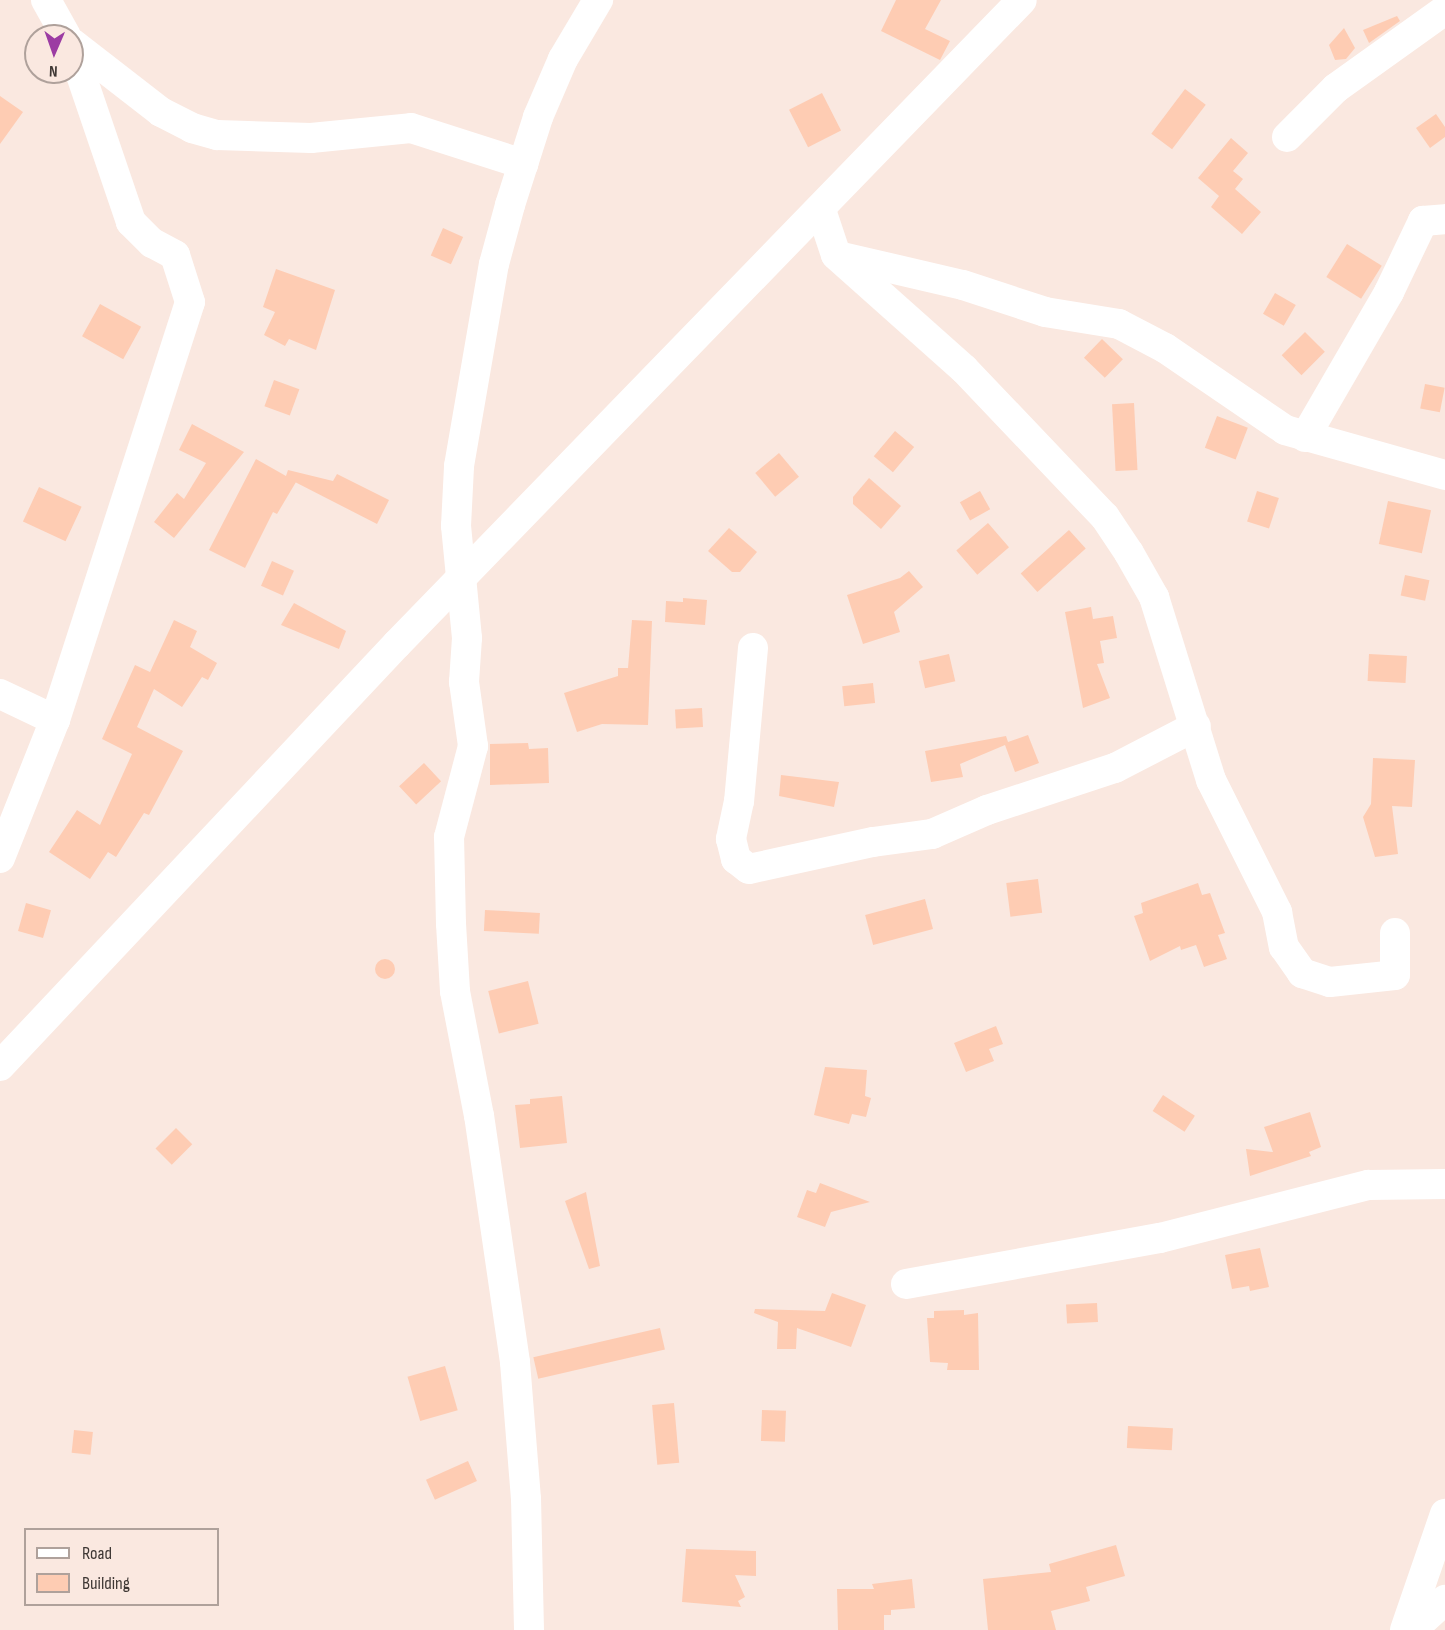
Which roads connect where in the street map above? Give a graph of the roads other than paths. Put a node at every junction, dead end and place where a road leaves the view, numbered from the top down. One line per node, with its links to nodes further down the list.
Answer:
1 (45, 0): 5 (street)
2 (598, 0): 9 (street)
3 (1022, 0): 10 (street)
4 (1445, 10): 8 (street)
5 (59, 24)
6 (84, 52): 9 (street)
7 (84, 84): 18 (street)
8 (1287, 137)
9 (523, 164): 15 (street)
10 (821, 210): 12 (street); 15 (street)
11 (1445, 219): 13 (street)
12 (836, 255): 13 (street); 19 (street)
13 (1305, 437): 14 (street)
14 (1445, 475)
15 (459, 580): 22 (street); 27 (street)
16 (753, 648): 19 (street)
17 (0, 694): 18 (street)
18 (55, 720): 20 (street)
19 (1196, 726): 21 (street)
20 (0, 858)
21 (1395, 933)
22 (0, 1066)
23 (1445, 1184): 24 (street)
24 (906, 1284)
25 (1445, 1514): 28 (street)
26 (1445, 1600): 29 (street)
27 (529, 1630)
28 (1405, 1630)
29 (1412, 1630)

